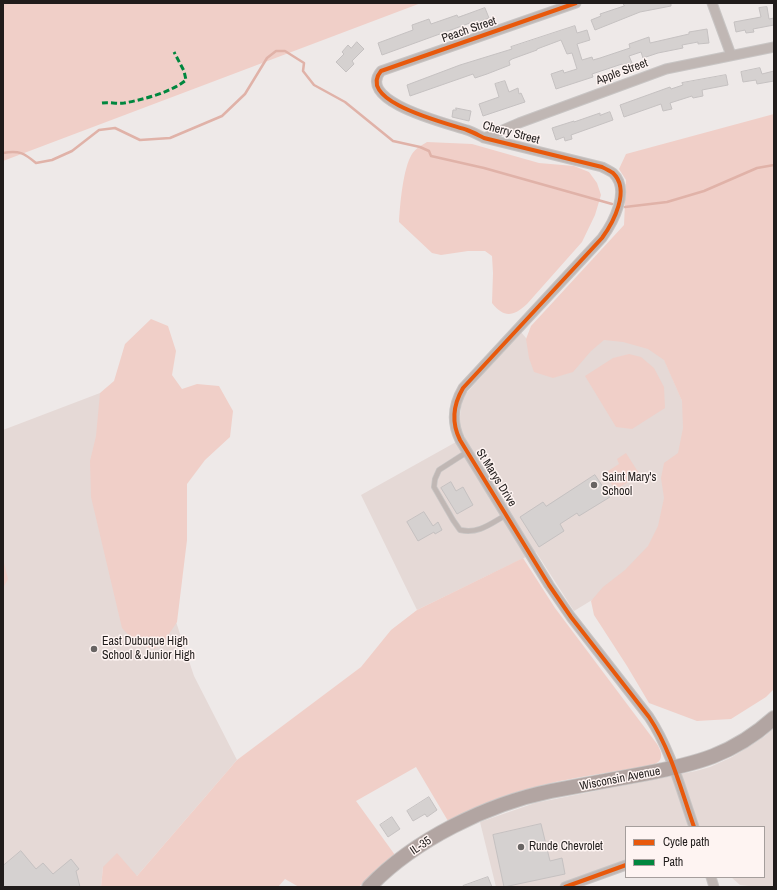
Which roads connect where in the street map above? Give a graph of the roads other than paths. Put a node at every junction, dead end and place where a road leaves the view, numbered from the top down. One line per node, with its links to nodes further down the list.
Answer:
1 (576, 3): 5 (street, Peach Street)
2 (712, 3): 4 (street)
3 (774, 46): 4 (street, Apple Street)
4 (731, 55): 6 (street, Apple Street)
5 (376, 83): 6 (street, Cherry Street)
6 (484, 138): 7 (street, Cherry Street)
7 (616, 211): 8 (street, St Marys Drive)
8 (467, 452): 9 (street, St Marys Drive); 9 (lane)
9 (506, 515): 11 (street, St Marys Drive)
10 (774, 718): 11 (main road, Wisconsin Avenue)
11 (674, 768): 12 (main road, Wisconsin Avenue); 13 (street, St Marys Drive)
12 (479, 814): 15 (main road, IL-35)
13 (694, 826)
14 (625, 865): 16 (street)
15 (369, 887)
16 (565, 887)

